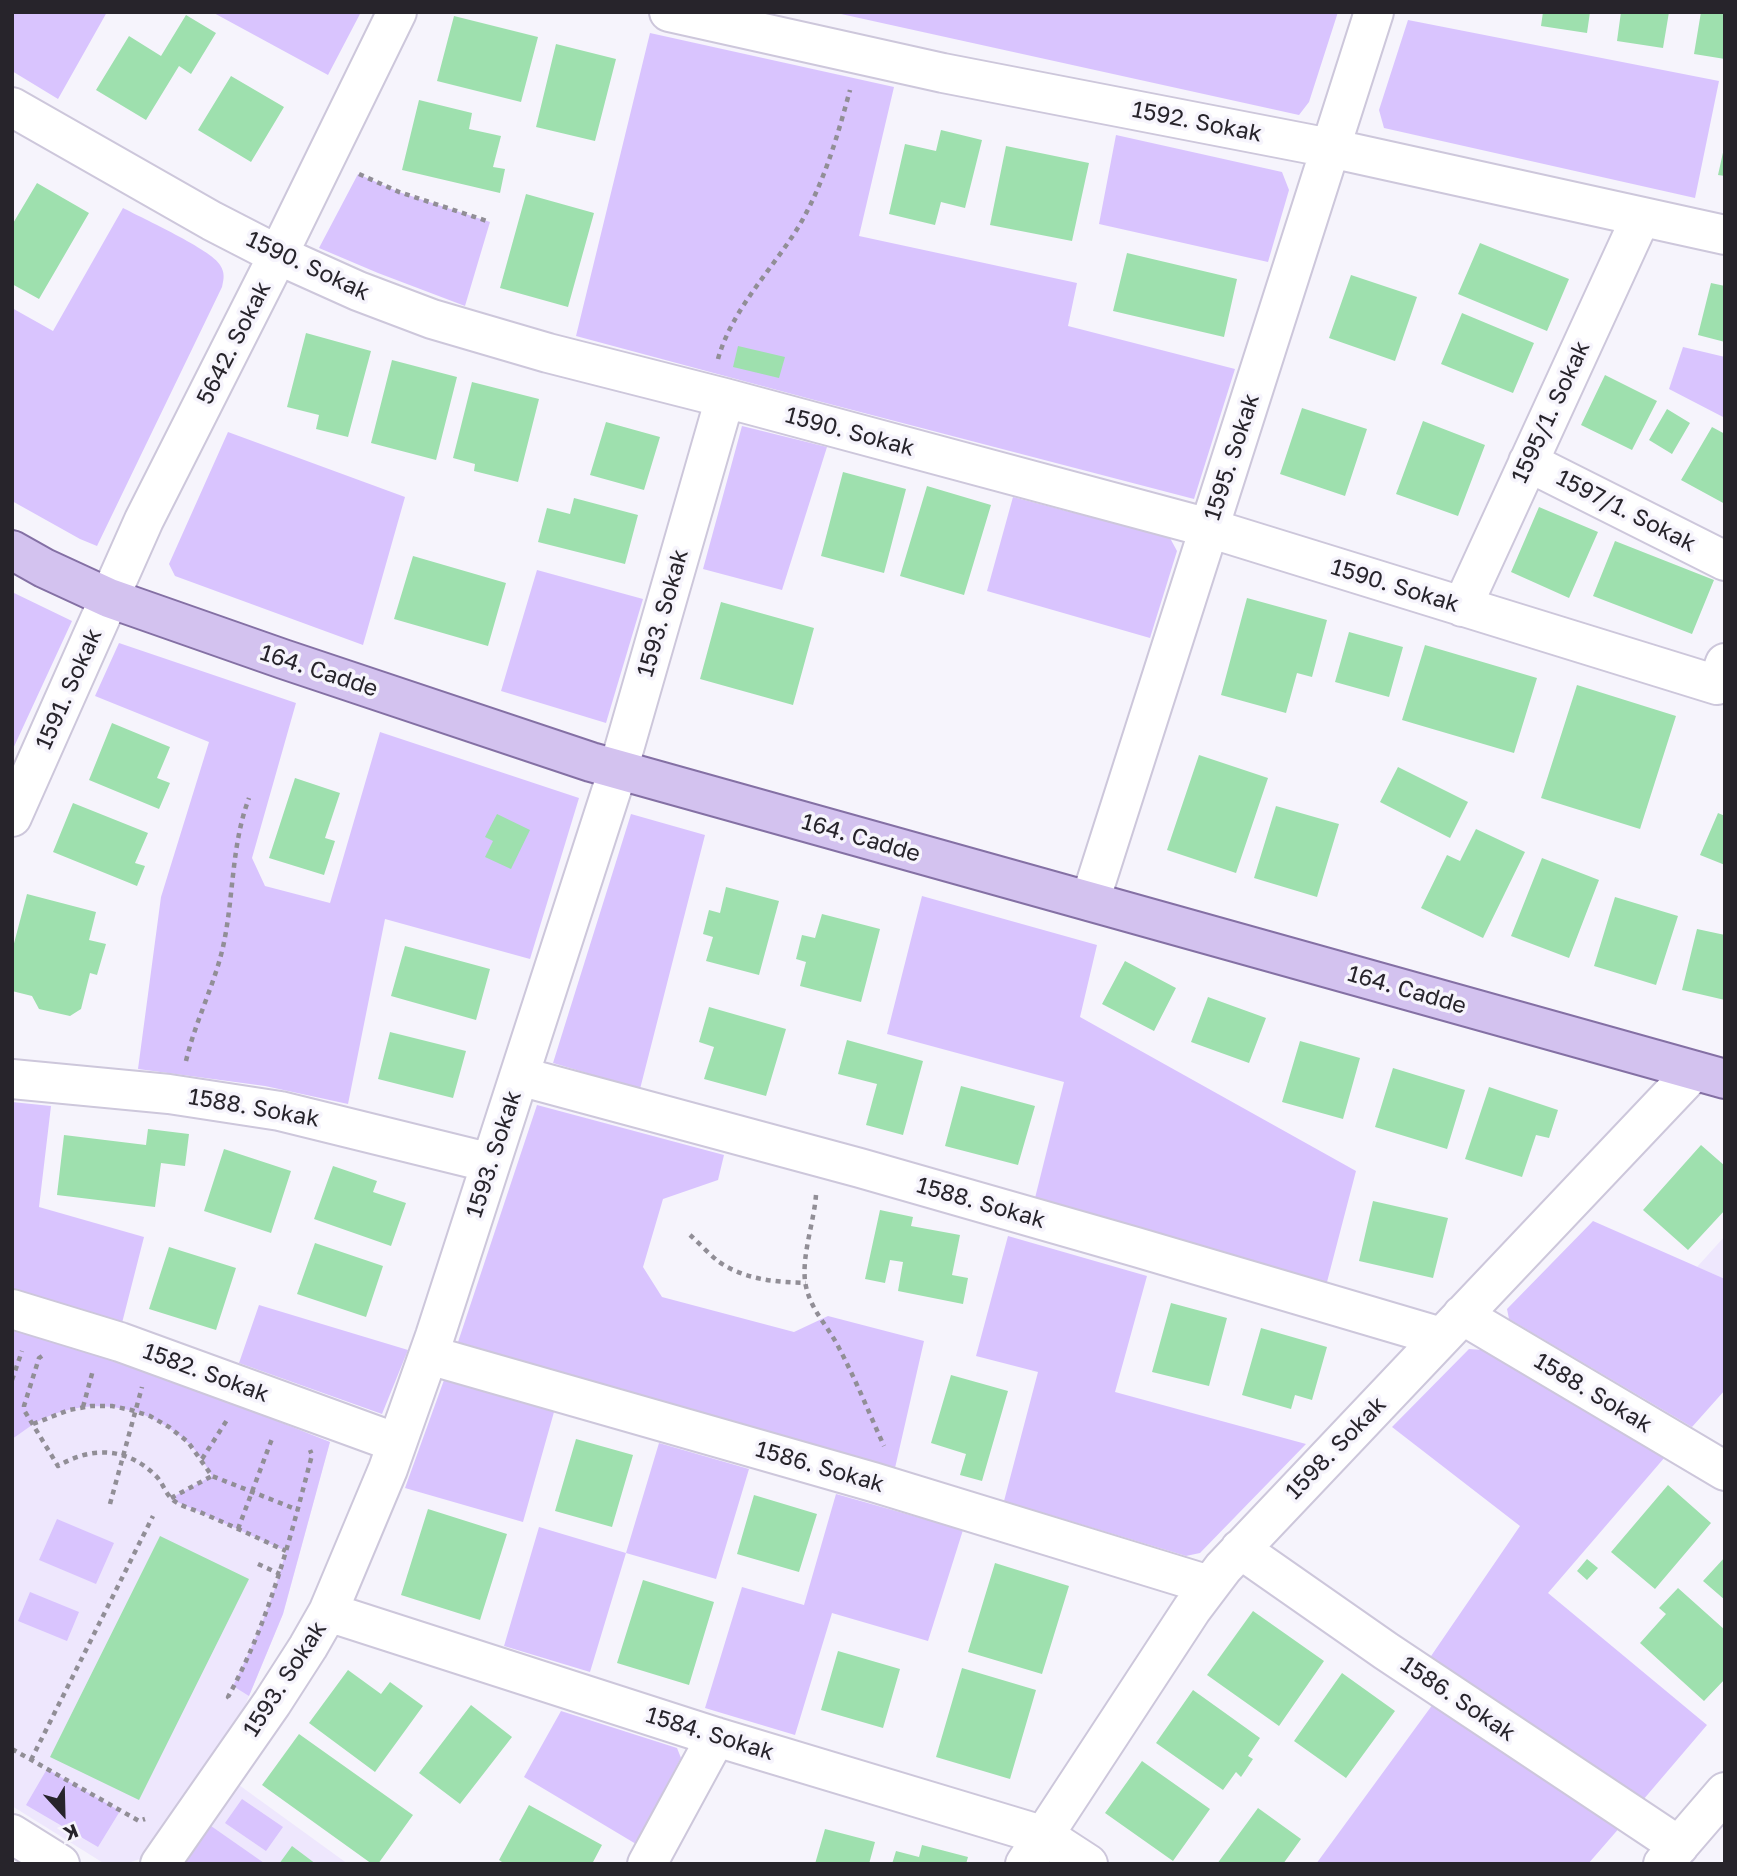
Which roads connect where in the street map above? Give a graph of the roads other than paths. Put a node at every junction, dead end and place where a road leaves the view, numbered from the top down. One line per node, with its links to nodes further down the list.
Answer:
1 (397, 12): 8 (street, 5642. Sokak)
2 (669, 12): 5 (street, 1592. Sokak)
3 (1374, 12): 5 (street, 1595. Sokak)
4 (12, 107): 8 (street, 1590. Sokak)
5 (1329, 148): 6 (street, 1592. Sokak); 11 (street, 1595. Sokak)
6 (1641, 217): 7 (street, 1592. Sokak); 10 (street, 1595/1. Sokak)
7 (1725, 234)
8 (278, 256): 9 (street, 1590. Sokak); 14 (street, 5642. Sokak)
9 (718, 396): 11 (street, 1590. Sokak); 17 (street, 1593. Sokak)
10 (1528, 462): 13 (street, 1597/1. Sokak); 15 (street, 1595/1. Sokak)
11 (1209, 528): 15 (street, 1590. Sokak); 19 (street, 1595. Sokak)
12 (12, 550): 14 (main road, 164. Cadde)
13 (1725, 561)
14 (109, 598): 17 (main road, 164. Cadde); 18 (street, 1591. Sokak)
15 (1462, 607): 16 (street, 1590. Sokak)
16 (1721, 674)
17 (618, 770): 19 (main road, 164. Cadde); 21 (street, 1593. Sokak)
18 (12, 817)
19 (1090, 901): 20 (main road, 164. Cadde)
20 (1710, 1075): 25 (street, 1598. Sokak)
21 (519, 1076): 23 (street, 1593. Sokak); 25 (street, 1588. Sokak)
22 (12, 1079): 23 (street, 1588. Sokak)
23 (491, 1163): 26 (street, 1593. Sokak)
24 (12, 1309): 27 (street, 1582. Sokak)
25 (1452, 1326): 28 (street, 1588. Sokak); 29 (street, 1598. Sokak)
26 (429, 1355): 27 (street, 1593. Sokak); 30 (street, 1586. Sokak)
27 (397, 1443): 31 (street, 1593. Sokak)
28 (1725, 1471)
29 (1240, 1549): 30 (street, 1598. Sokak); 36 (street, 1586. Sokak)
30 (1209, 1585): 35 (street, 1598. Sokak)
31 (328, 1612): 32 (street, 1584. Sokak); 38 (street, 1593. Sokak)
32 (716, 1737): 35 (street, 1584. Sokak); 39 (street)
33 (1725, 1792): 36 (street)
34 (12, 1834): 37 (street)
35 (1035, 1850): 40 (street, 1584. Sokak)
36 (1671, 1855)
37 (60, 1864)
38 (160, 1864)
39 (647, 1864)
40 (1088, 1864)

